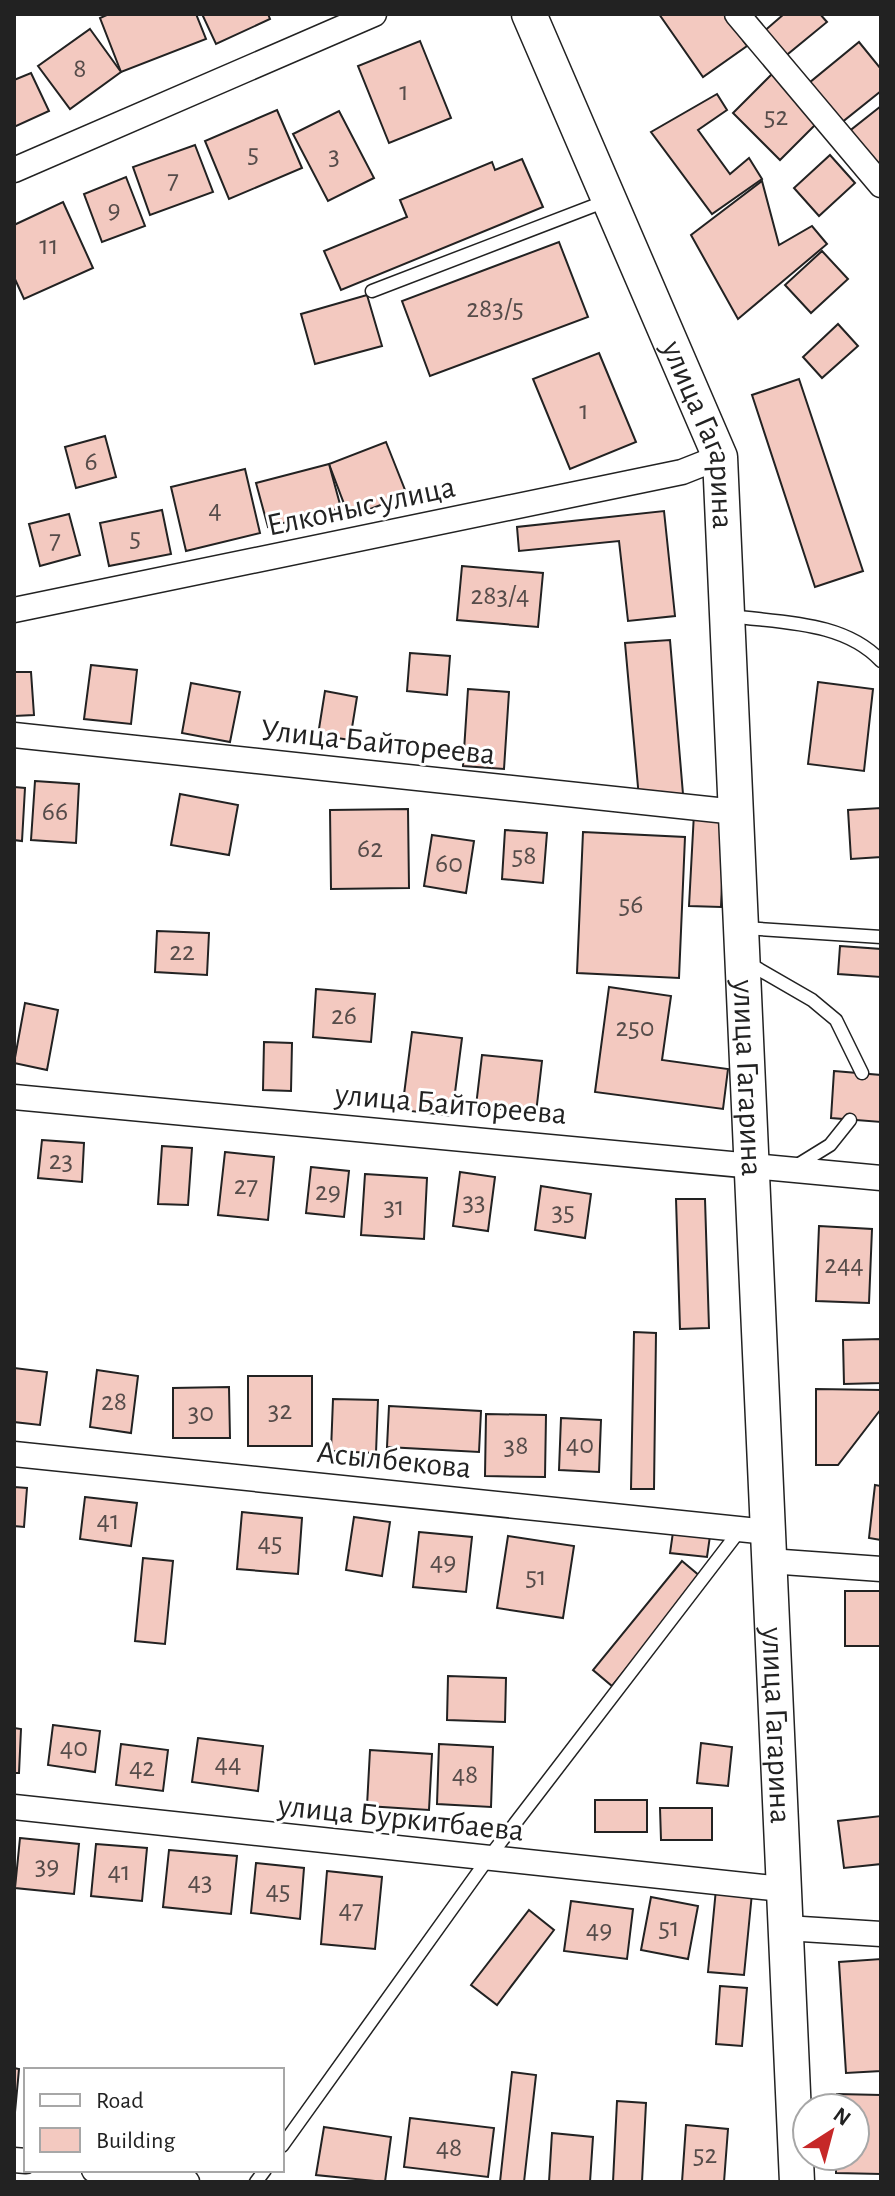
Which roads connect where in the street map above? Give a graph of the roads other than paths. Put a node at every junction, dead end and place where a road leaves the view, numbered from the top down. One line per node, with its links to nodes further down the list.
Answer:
1 (374, 14): 4 (street)
2 (529, 14): 6 (main road, улица Гагарина)
3 (737, 14): 5 (street)
4 (14, 170)
5 (881, 185)
6 (609, 200): 7 (lane); 8 (main road, улица Гагарина)
7 (372, 291)
8 (720, 457): 9 (street, Елконыс улица); 10 (main road, улица Гагарина)
9 (14, 610)
10 (727, 615): 11 (lane); 13 (main road, улица Гагарина)
11 (881, 661)
12 (14, 735): 13 (street, Улица Байтореева)
13 (736, 812): 15 (main road, улица Гагарина)
14 (881, 937): 15 (lane)
15 (742, 944): 16 (lane); 19 (main road, улица Гагарина)
16 (862, 1073)
17 (14, 1097): 19 (street, улица Байтореева)
18 (850, 1120): 20 (lane)
19 (752, 1163): 20 (street, улица Байтореева); 23 (main road, улица Гагарина)
20 (793, 1168): 21 (street, улица Байтореева)
21 (881, 1178)
22 (14, 1454): 23 (street, Асылбекова)
23 (760, 1540): 24 (street, Асылбекова); 26 (lane); 27 (main road, улица Гагарина)
24 (881, 1569)
25 (14, 1807): 26 (street, улица Буркитбаева)
26 (487, 1860): 27 (street, улица Буркитбаева); 30 (lane)
27 (782, 1889): 28 (main road, улица Гагарина)
28 (786, 1928): 29 (street); 33 (main road, улица Гагарина)
29 (881, 1934)
30 (284, 2143)
31 (110, 2172): 32 (street)
32 (187, 2182)
33 (797, 2182)

